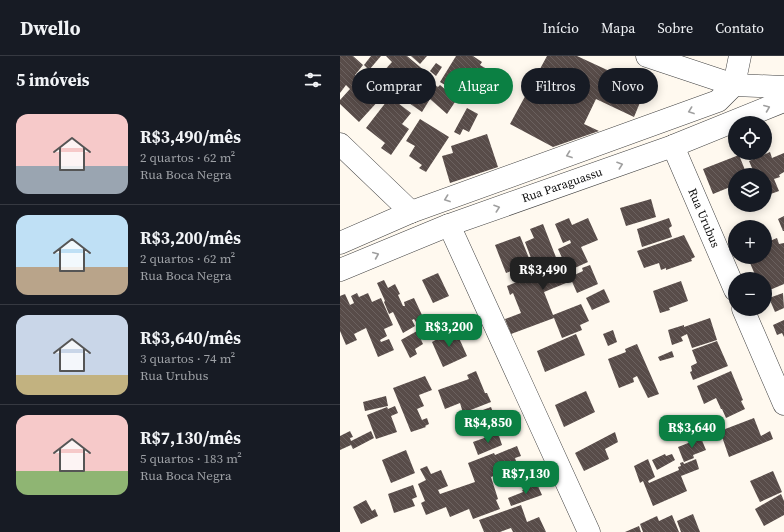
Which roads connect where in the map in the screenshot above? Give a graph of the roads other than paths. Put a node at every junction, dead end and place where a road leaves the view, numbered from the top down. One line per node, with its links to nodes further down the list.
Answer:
1 (647, 56): 3 (street)
2 (740, 56): 3 (street)
3 (734, 85): 4 (street); 5 (street, Rua Paraguassu)
4 (784, 87)
5 (718, 101): 8 (street); 11 (street, Rua Paraguassu, one-way to 11)
6 (784, 102): 7 (street, Rua Paraguassu, one-way to 6)
7 (748, 116)
8 (728, 124): 10 (street, Rua Paraguassu)
9 (340, 144): 11 (street)
10 (673, 146): 12 (street, Rua Paraguassu, one-way to 10); 15 (street, Rua Urubus)
11 (411, 212): 13 (street, Rua Paraguassu)
12 (449, 225): 14 (street, Rua Paraguassu, one-way to 12); 18 (street)
13 (340, 244)
14 (340, 270)
15 (728, 274)
16 (746, 316): 17 (street)
17 (784, 404)
18 (589, 532)

